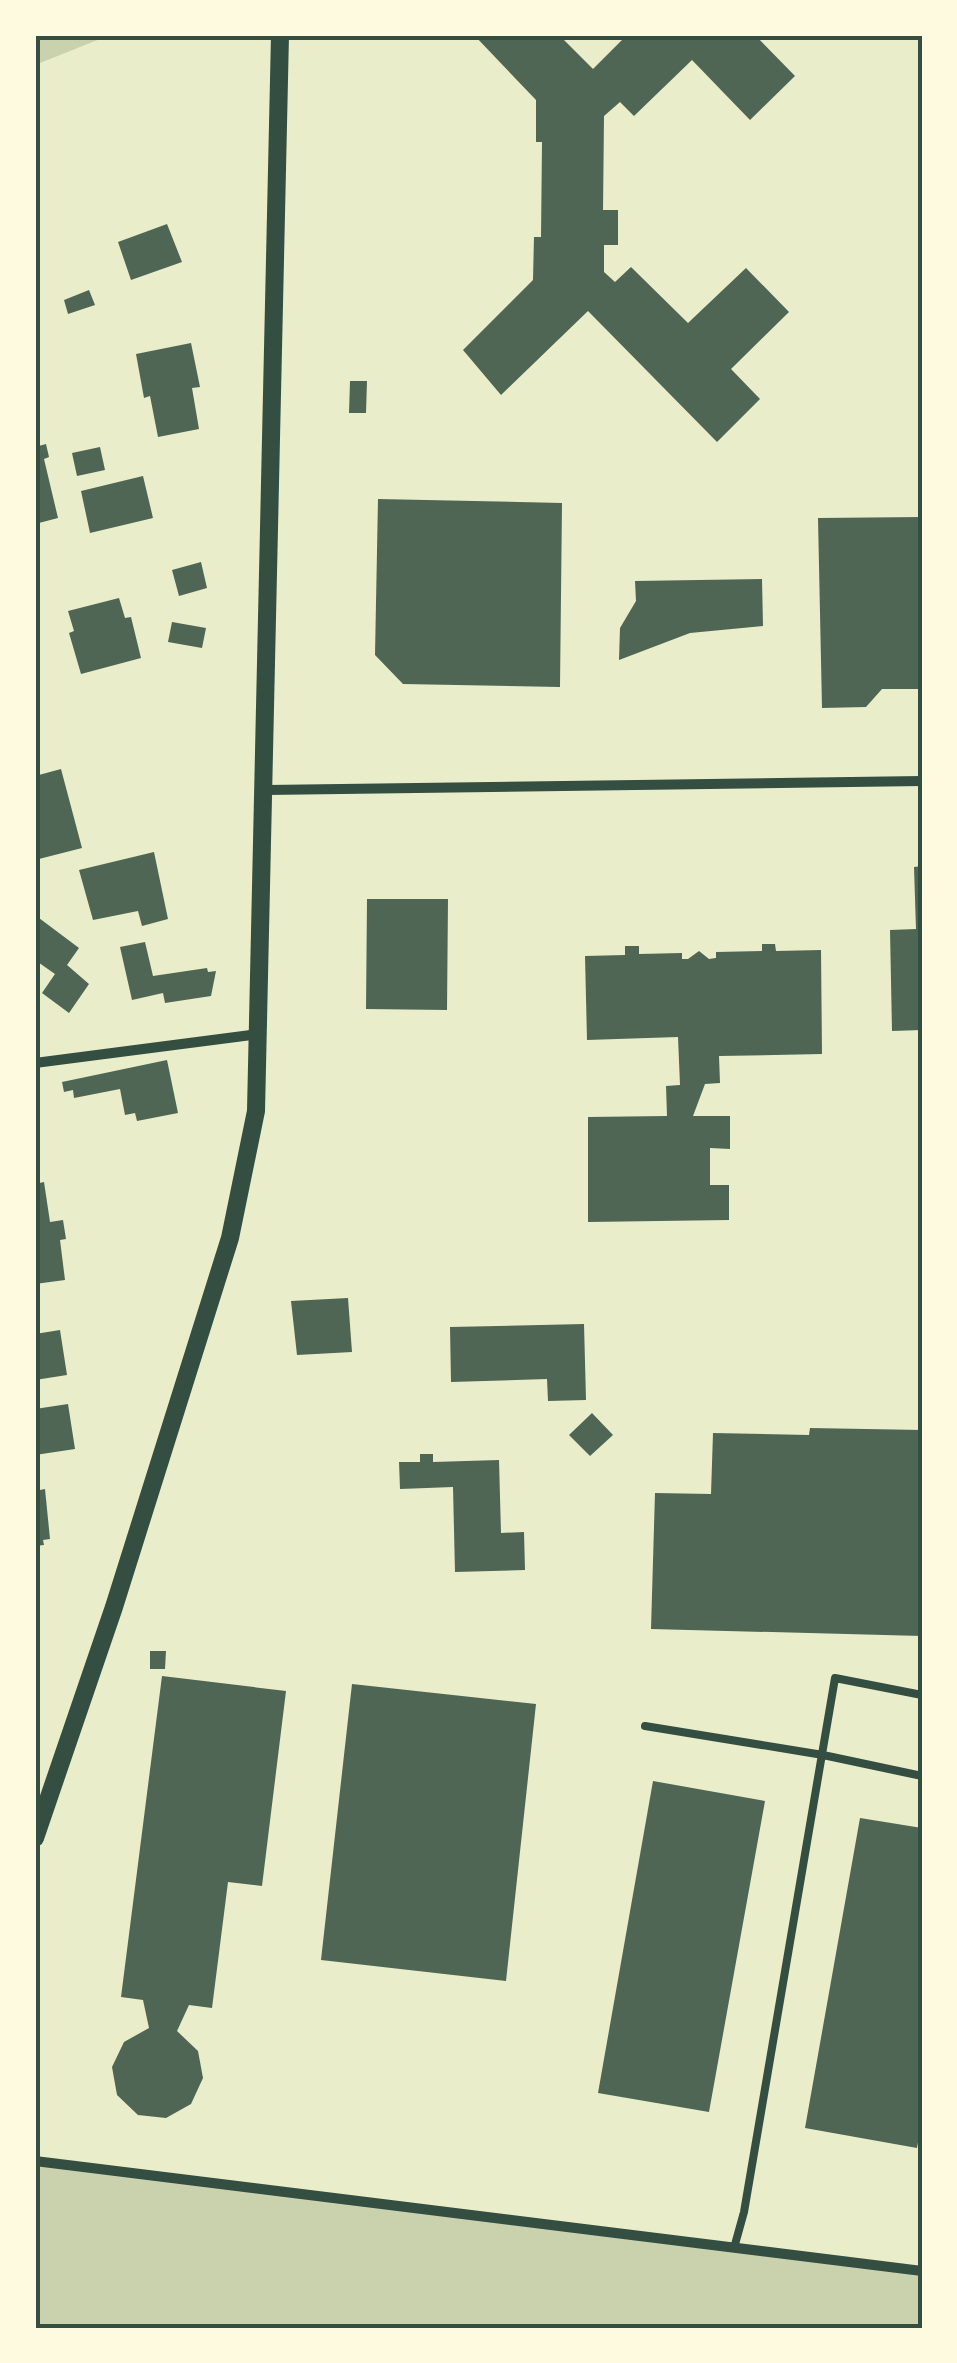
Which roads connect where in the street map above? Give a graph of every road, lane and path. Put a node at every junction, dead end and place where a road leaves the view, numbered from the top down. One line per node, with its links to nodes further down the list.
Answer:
1 (280, 35): 3 (street)
2 (922, 781): 3 (street)
3 (266, 790): 4 (street)
4 (260, 1034): 5 (street); 10 (street)
5 (35, 1063)
6 (922, 1695): 8 (lane)
7 (644, 1726): 8 (lane)
8 (823, 1755): 9 (lane); 12 (lane)
9 (922, 1776)
10 (35, 1838)
11 (35, 2161): 12 (street)
12 (734, 2248): 13 (street)
13 (922, 2271)

